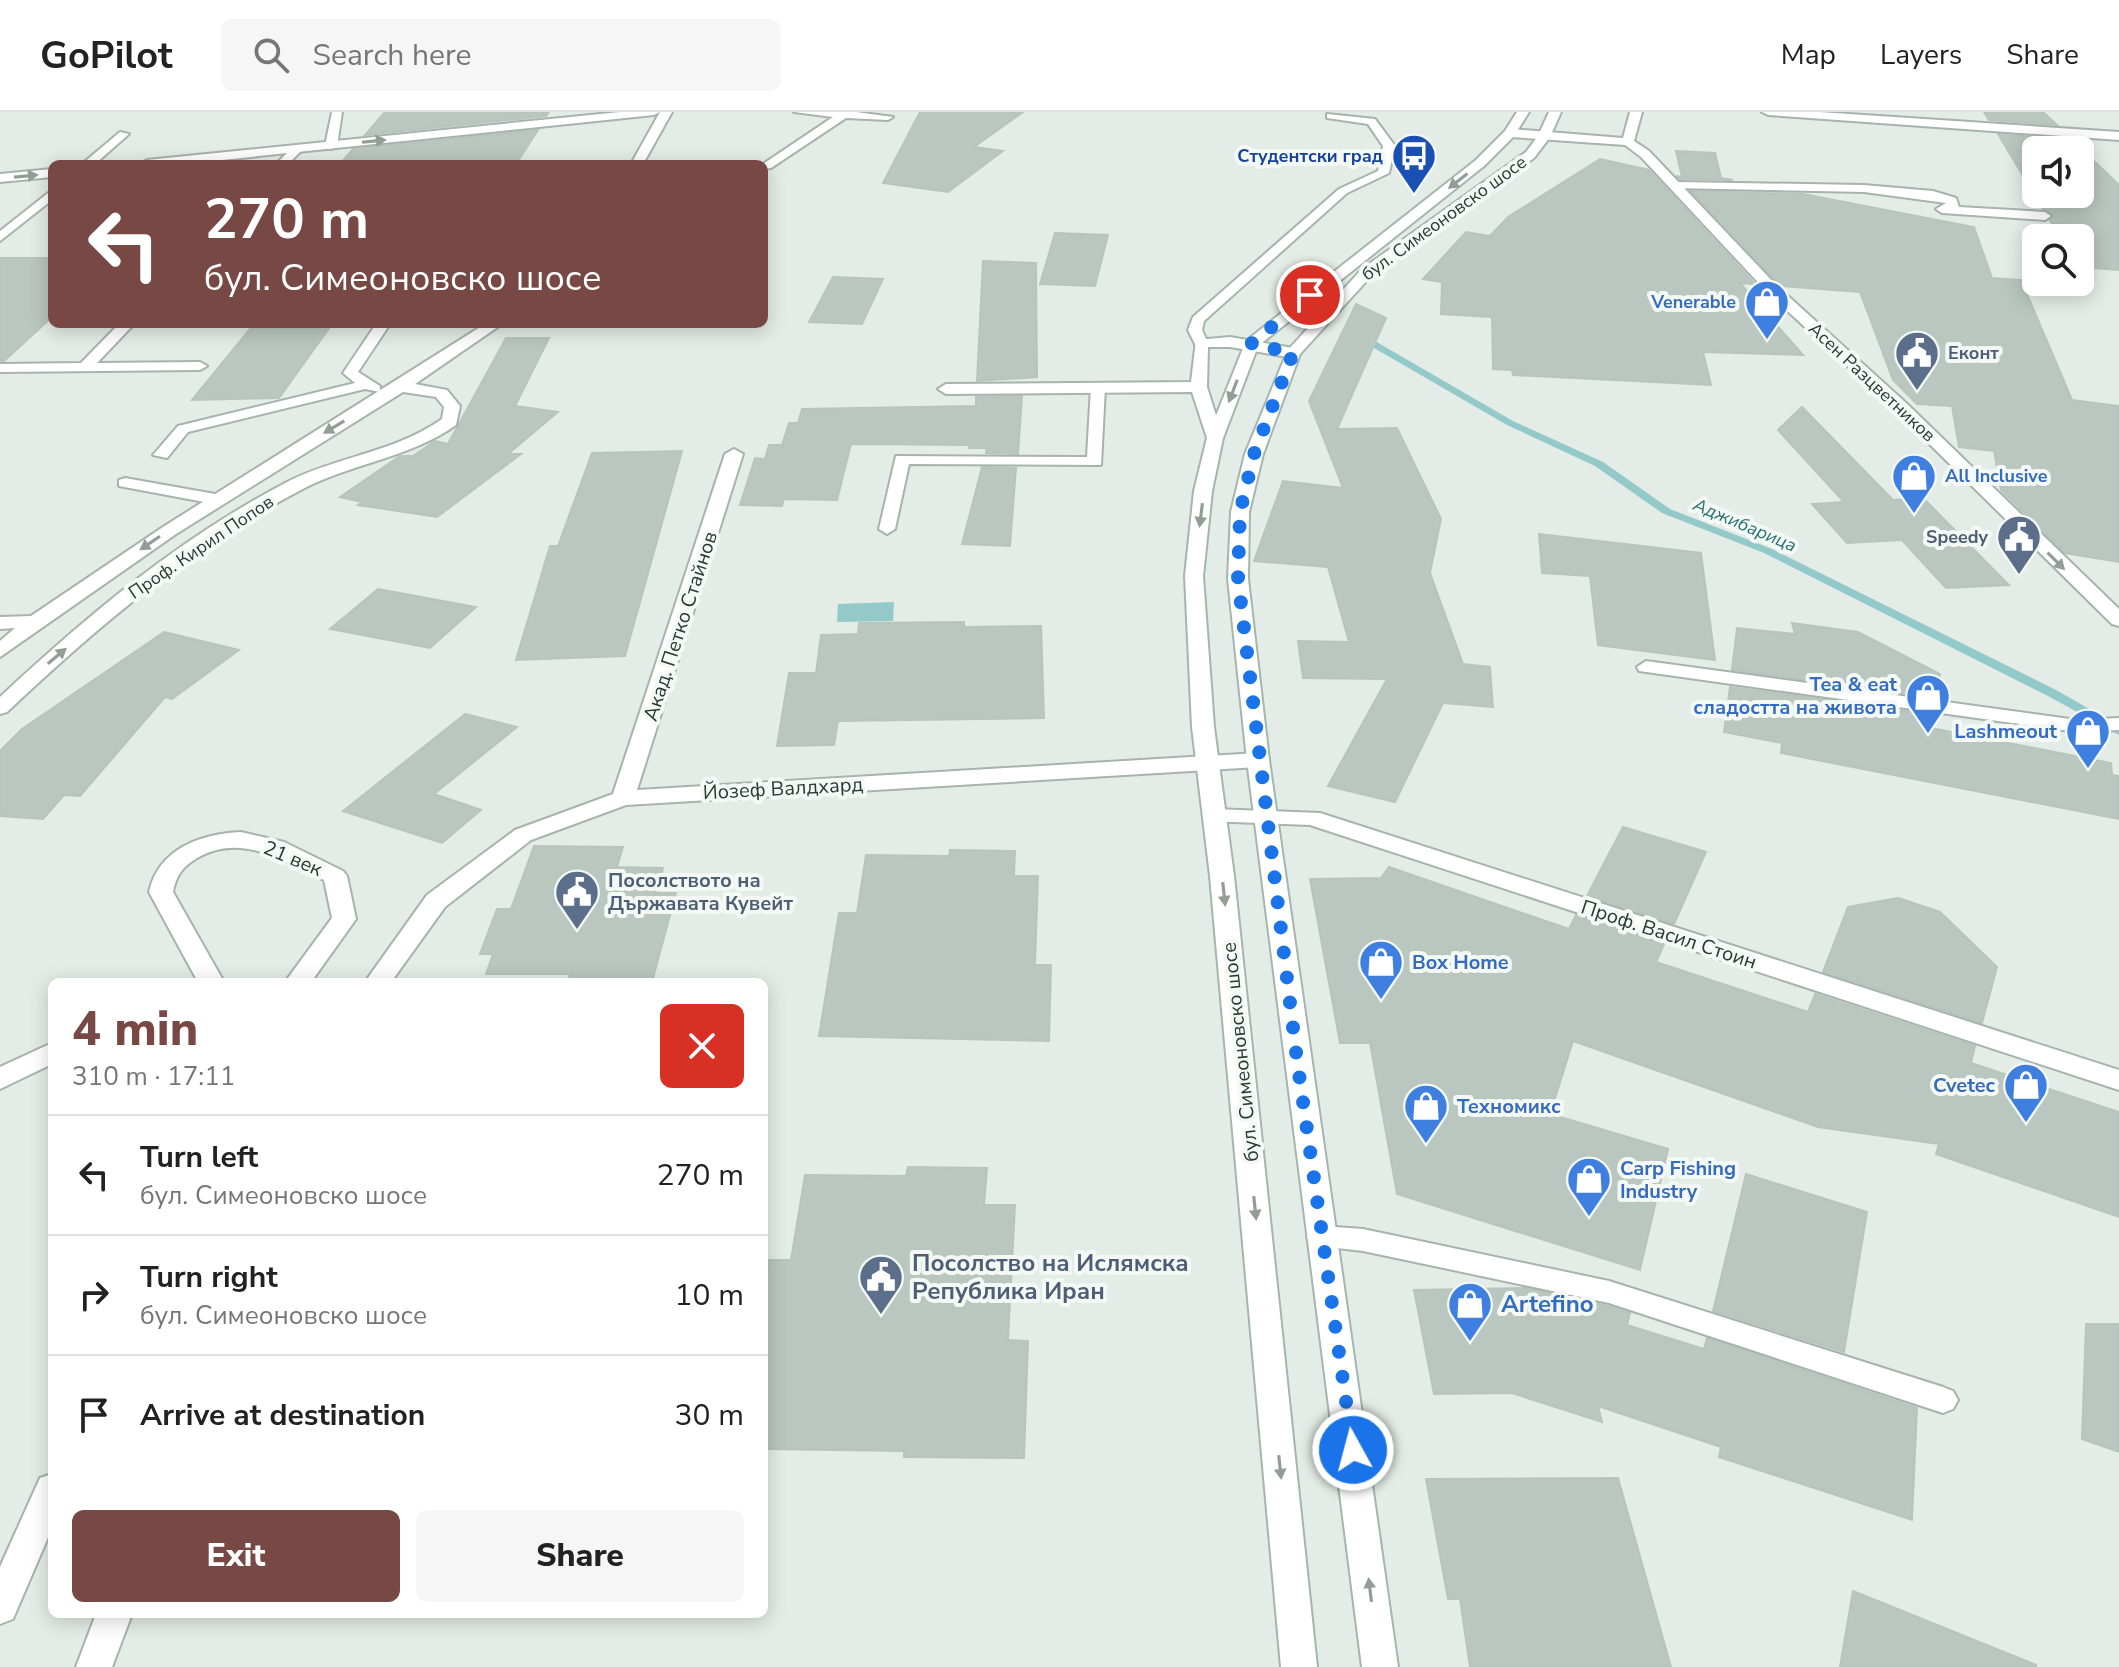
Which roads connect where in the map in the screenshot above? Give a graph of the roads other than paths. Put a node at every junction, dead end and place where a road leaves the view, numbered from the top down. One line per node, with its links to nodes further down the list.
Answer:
1 (337, 112): 19 (lane)
2 (654, 112): 19 (street, one-way to 2)
3 (666, 112): 25 (street)
4 (799, 112): 9 (lane)
5 (1523, 112): 13 (street, бул. Симеоновско шосе)
6 (1555, 112): 17 (street, бул. Симеоновско шосе)
7 (1636, 112): 18 (street)
8 (1768, 112): 12 (street)
9 (843, 115): 11 (lane); 26 (lane)
10 (1331, 116): 38 (lane)
11 (888, 117)
12 (1947, 118): 15 (street)
13 (1510, 133): 17 (street); 39 (street, бул. Симеоновско шосе, one-way to 39)
14 (124, 134): 22 (lane)
15 (2102, 135): 16 (street); 21 (street)
16 (2119, 136)
17 (1544, 137): 18 (street); 40 (street, бул. Симеоновско шосе)
18 (1628, 142): 29 (street, Асен Разцветников)
19 (331, 146): 20 (street)
20 (297, 149): 23 (street); 24 (lane)
21 (2119, 149)
22 (93, 160)
23 (187, 160)
24 (286, 160)
25 (639, 160)
26 (768, 165)
27 (48, 173): 28 (street, one-way to 27)
28 (0, 178)
29 (1677, 186): 32 (lane); 55 (street, Асен Разцветников, one-way to 55)
30 (48, 197): 34 (lane)
31 (1912, 207): 32 (lane)
32 (1954, 210): 33 (lane)
33 (2045, 216)
34 (0, 237)
35 (123, 328): 43 (lane)
36 (380, 328): 44 (lane)
37 (489, 328): 48 (street, Проф. Кирил Попов)
38 (1201, 343): 39 (street); 46 (street)
39 (1251, 344): 40 (street); 49 (street, бул. Симеоновско шосе, one-way to 49)
40 (1293, 353): 64 (street, бул. Симеоновско шосе)
41 (200, 366): 43 (lane)
42 (0, 368): 43 (lane)
43 (84, 368)
44 (367, 384): 48 (lane); 51 (lane)
45 (1098, 387): 46 (street); 47 (street); 54 (lane)
46 (1199, 387): 49 (street)
47 (946, 389)
48 (393, 392): 53 (street, Проф. Кирил Попов, one-way to 53); 62 (street, Проф. Кирил Попов, one-way to 48)
49 (1215, 438): 65 (street, бул. Симеоновско шосе, one-way to 65)
50 (734, 454): 66 (street, Акад. Петко Стайнов)
51 (161, 455)
52 (125, 483): 53 (lane)
53 (215, 499): 58 (street, Проф. Кирил Попов, one-way to 58)
54 (887, 529)
55 (2090, 594): 56 (street); 57 (street, Асен Разцветников)
56 (2119, 599)
57 (2119, 620)
58 (33, 622): 59 (street); 60 (street, Проф. Кирил Попов)
59 (0, 623)
60 (0, 651)
61 (1646, 667): 63 (lane)
62 (0, 708)
63 (2119, 724)
64 (1258, 760): 65 (street, Йозеф Валдхард); 68 (street, бул. Симеоновско шосе)
65 (1207, 763): 66 (street, Йозеф Валдхард); 67 (street, бул. Симеоновско шосе)
66 (623, 798): 71 (street, Йозеф Валдхард)
67 (1214, 816): 68 (street, Проф. Васил Стоин); 81 (street, бул. Симеоновско шосе, one-way to 81)
68 (1265, 816): 74 (street, Проф. Васил Стоин); 75 (street, бул. Симеоновско шосе)
69 (209, 978): 70 (street, 21 век)
70 (301, 978)
71 (381, 978)
72 (48, 1054): 73 (street)
73 (0, 1079)
74 (2119, 1080)
75 (1321, 1237): 76 (lane); 82 (street, бул. Симеоновско шосе, one-way to 75)
76 (1943, 1400)
77 (48, 1498): 78 (street)
78 (0, 1607)
79 (112, 1618): 80 (street)
80 (94, 1667)
81 (1299, 1667)
82 (1380, 1667)

